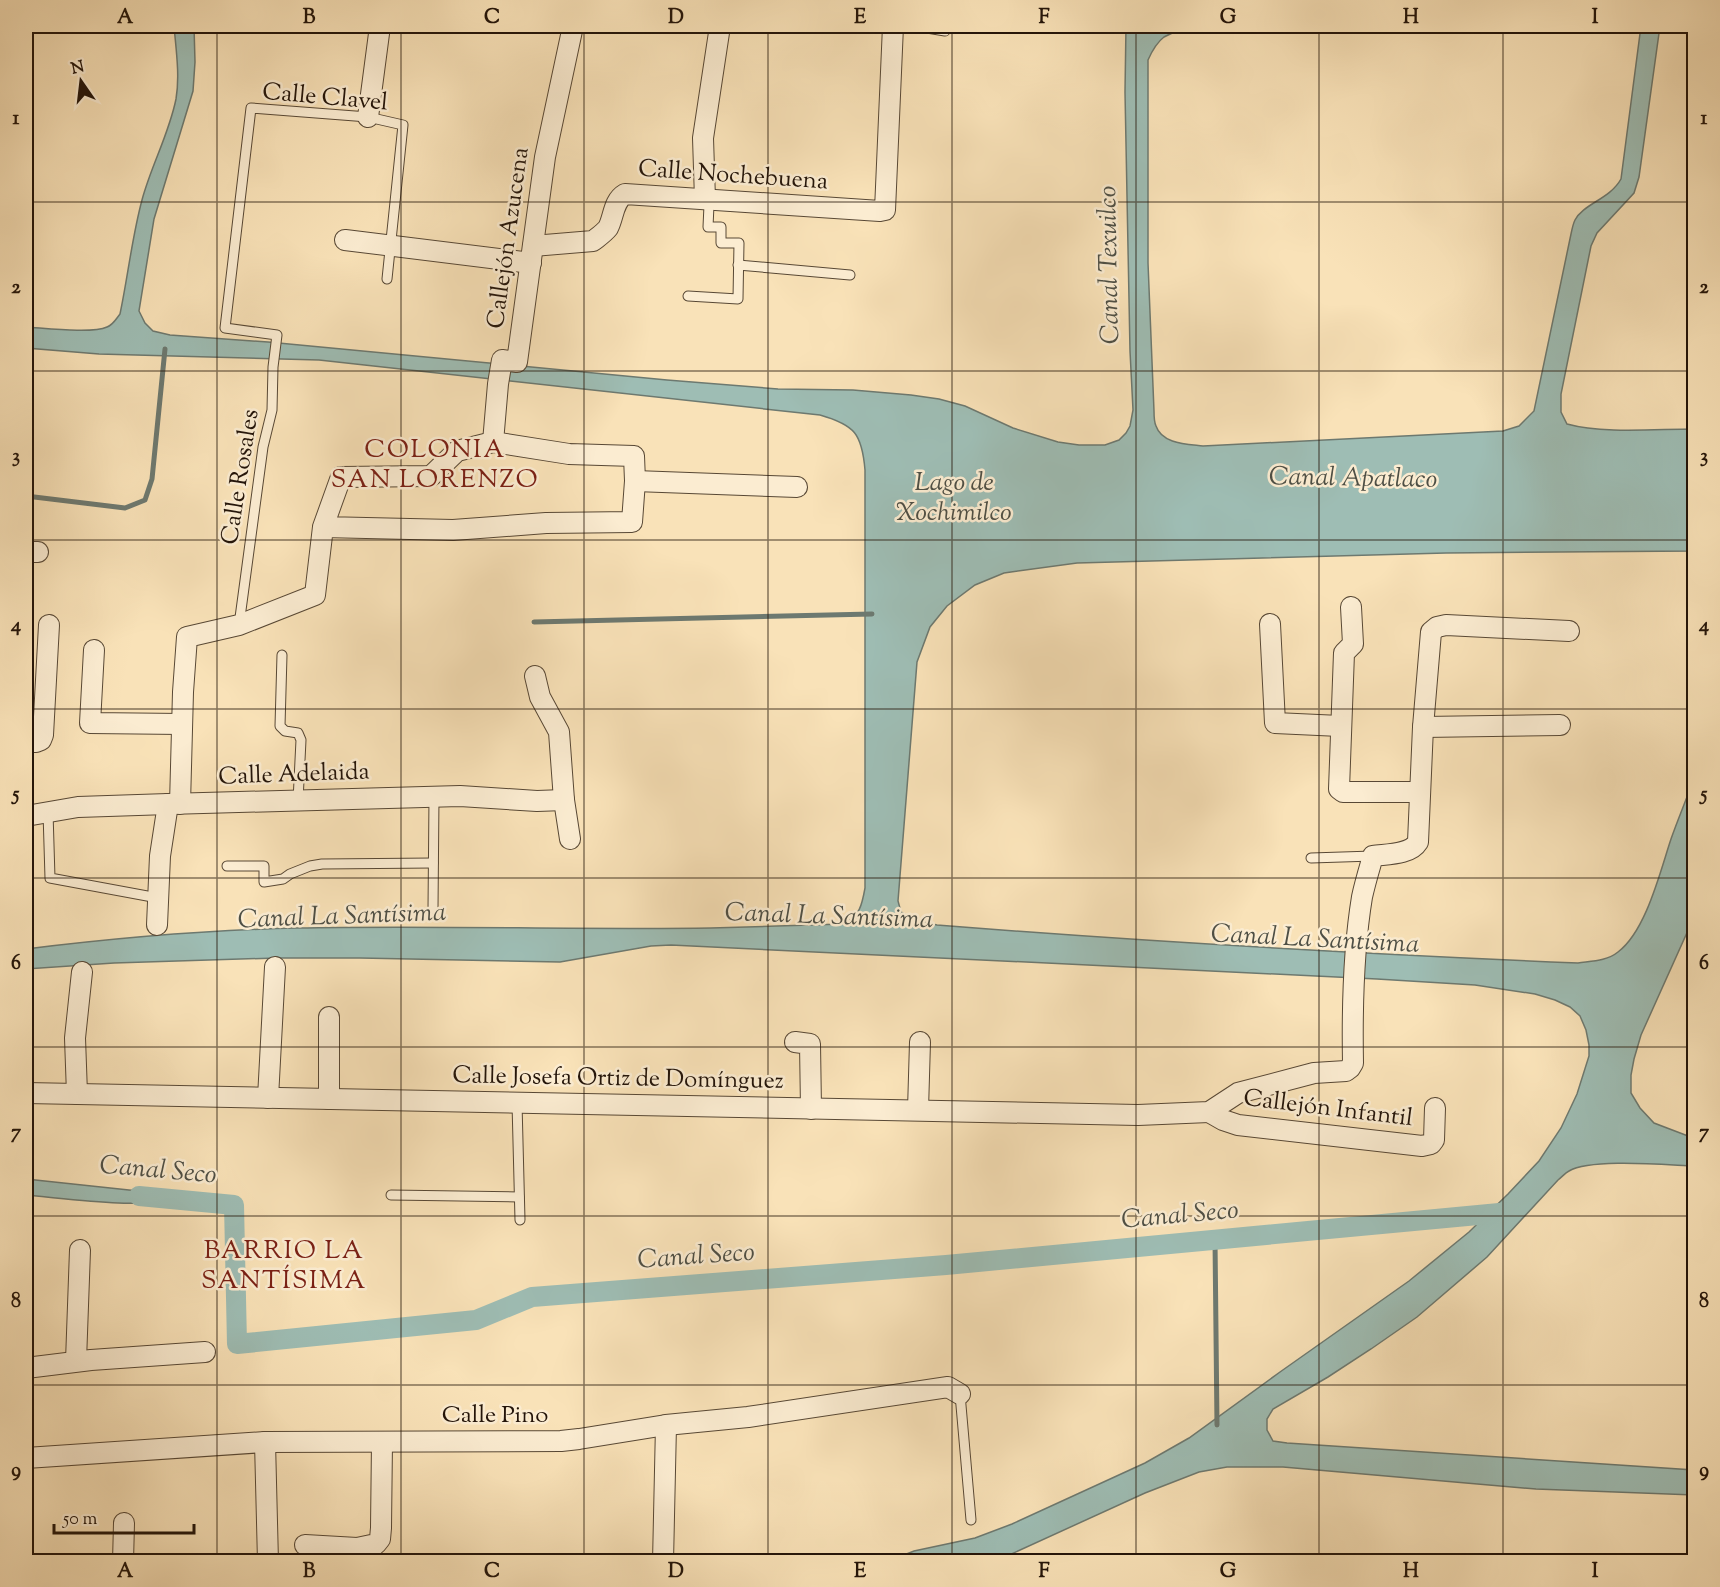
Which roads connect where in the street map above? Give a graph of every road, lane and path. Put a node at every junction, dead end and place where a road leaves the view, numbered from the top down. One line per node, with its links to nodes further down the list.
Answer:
1 (380, 26): 7 (street)
2 (573, 26): 11 (street, Callejón Azucena)
3 (720, 26): 8 (street)
4 (893, 26): 8 (street, Calle Nochebuena)
5 (915, 26): 6 (lane)
6 (946, 26)
7 (368, 117): 10 (lane, Calle Clavel); 16 (lane, Calle Clavel)
8 (705, 199): 11 (street, Calle Nochebuena); 12 (lane)
9 (345, 240): 10 (street)
10 (391, 245): 11 (street); 14 (lane)
11 (532, 254): 17 (street, Callejón Azucena)
12 (738, 265): 13 (lane); 15 (lane)
13 (850, 275)
14 (387, 279)
15 (688, 296)
16 (277, 338): 24 (lane, Calle Rosales)
17 (493, 442): 18 (street); 20 (street)
18 (635, 481): 19 (street); 20 (street)
19 (797, 487)
20 (323, 527): 24 (street)
21 (1351, 607): 31 (street)
22 (1270, 624): 31 (street)
23 (49, 625): 33 (street)
24 (239, 625): 29 (street)
25 (1569, 631): 32 (street)
26 (94, 650): 29 (street)
27 (282, 656): 37 (lane)
28 (535, 676): 36 (street)
29 (182, 724): 38 (street)
30 (1560, 725): 32 (street)
31 (1340, 726): 34 (street)
32 (1423, 728): 34 (street)
33 (26, 742)
34 (1420, 792): 42 (street)
35 (435, 797): 36 (street, Calle Adelaida); 37 (street, Calle Adelaida); 44 (lane)
36 (564, 800): 41 (street)
37 (298, 801): 38 (street, Calle Adelaida)
38 (174, 804): 39 (street, Calle Adelaida); 46 (street)
39 (48, 812): 40 (street, Calle Adelaida); 46 (lane)
40 (26, 816)
41 (570, 839)
42 (1372, 856): 43 (lane); 62 (street, Callejón Infantil)
43 (1311, 858)
44 (433, 862): 45 (lane); 47 (lane)
45 (227, 866)
46 (158, 898): 48 (street)
47 (433, 909)
48 (157, 925)
49 (275, 967): 56 (street)
50 (82, 972): 55 (street)
51 (329, 1017): 57 (street)
52 (795, 1042): 60 (street)
53 (920, 1042): 61 (street)
54 (26, 1093): 55 (street, Calle Josefa Ortiz de Domínguez)
55 (77, 1094): 56 (street, Calle Josefa Ortiz de Domínguez)
56 (268, 1098): 57 (street, Calle Josefa Ortiz de Domínguez)
57 (328, 1099): 58 (street, Calle Josefa Ortiz de Domínguez)
58 (518, 1103): 60 (street, Calle Josefa Ortiz de Domínguez); 64 (lane)
59 (1435, 1108): 62 (street, Callejón Infantil)
60 (810, 1109): 61 (street, Calle Josefa Ortiz de Domínguez)
61 (918, 1110): 62 (street, Calle Josefa Ortiz de Domínguez)
62 (1209, 1112)
63 (391, 1196): 64 (lane)
64 (519, 1197): 65 (lane)
65 (520, 1220)
66 (80, 1250): 68 (street)
67 (205, 1352): 68 (street)
68 (76, 1361): 69 (street)
69 (26, 1368)
70 (960, 1394): 71 (street, Calle Pino); 75 (lane)
71 (666, 1425): 73 (street, Calle Pino); 81 (street)
72 (265, 1442): 73 (street, Calle Pino); 74 (street, Calle Pino); 80 (street)
73 (382, 1442): 78 (street)
74 (26, 1458)
75 (971, 1520)
76 (124, 1523): 79 (street)
77 (305, 1545): 78 (street)
78 (357, 1555)
79 (123, 1562)
80 (268, 1562)
81 (663, 1562)

